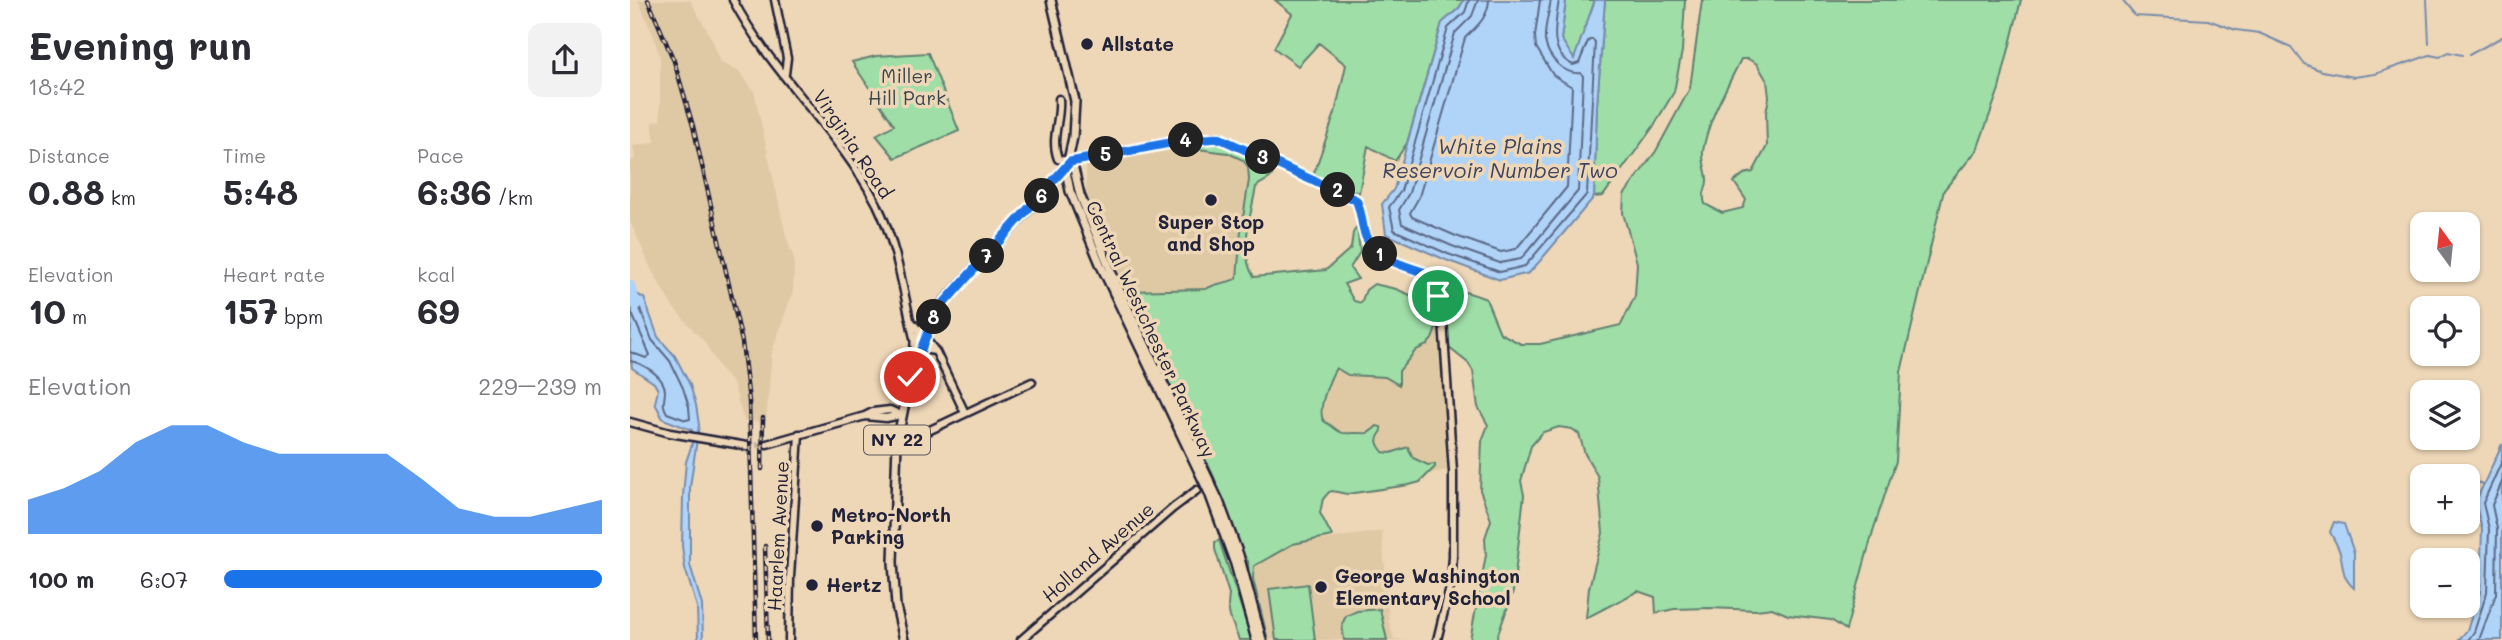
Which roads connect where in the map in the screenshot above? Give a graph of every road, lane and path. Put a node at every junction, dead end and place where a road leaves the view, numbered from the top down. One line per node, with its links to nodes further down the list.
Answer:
1 (733, 0): 4 (street, Virginia Road)
2 (775, 0): 4 (street)
3 (1051, 0): 6 (main road)
4 (785, 74): 8 (street, Virginia Road)
5 (1059, 99): 6 (street)
6 (1070, 162): 7 (main road, NY 22); 26 (main road, Central Westchester Parkway); 27 (main road, Central Westchester Parkway); 28 (street)
7 (936, 312): 9 (main road, NY 22); 10 (main road, NY 22)
8 (912, 323): 9 (street, Virginia Road); 11 (street, Virginia Road)
9 (919, 332): 10 (street, Virginia Road); 11 (main road, NY 22)
10 (926, 340): 11 (street); 12 (street); 12 (street); 13 (main road, NY 22)
11 (915, 342): 13 (main road, NY 22)
12 (936, 351): 15 (street)
13 (914, 365): 16 (main road, NY 22)
14 (1032, 382): 15 (street)
15 (965, 413): 19 (street)
16 (901, 415): 18 (street); 19 (main road, NY 22)
17 (630, 422): 21 (street)
18 (799, 434): 20 (street); 23 (street, Haarlem Avenue)
19 (897, 442): 24 (main road, NY 22)
20 (767, 444)
21 (747, 446)
22 (1197, 490): 25 (street, Holland Avenue)
23 (789, 640)
24 (905, 640)
25 (1021, 640)
26 (1256, 640)
27 (1262, 640)
28 (1437, 640)

